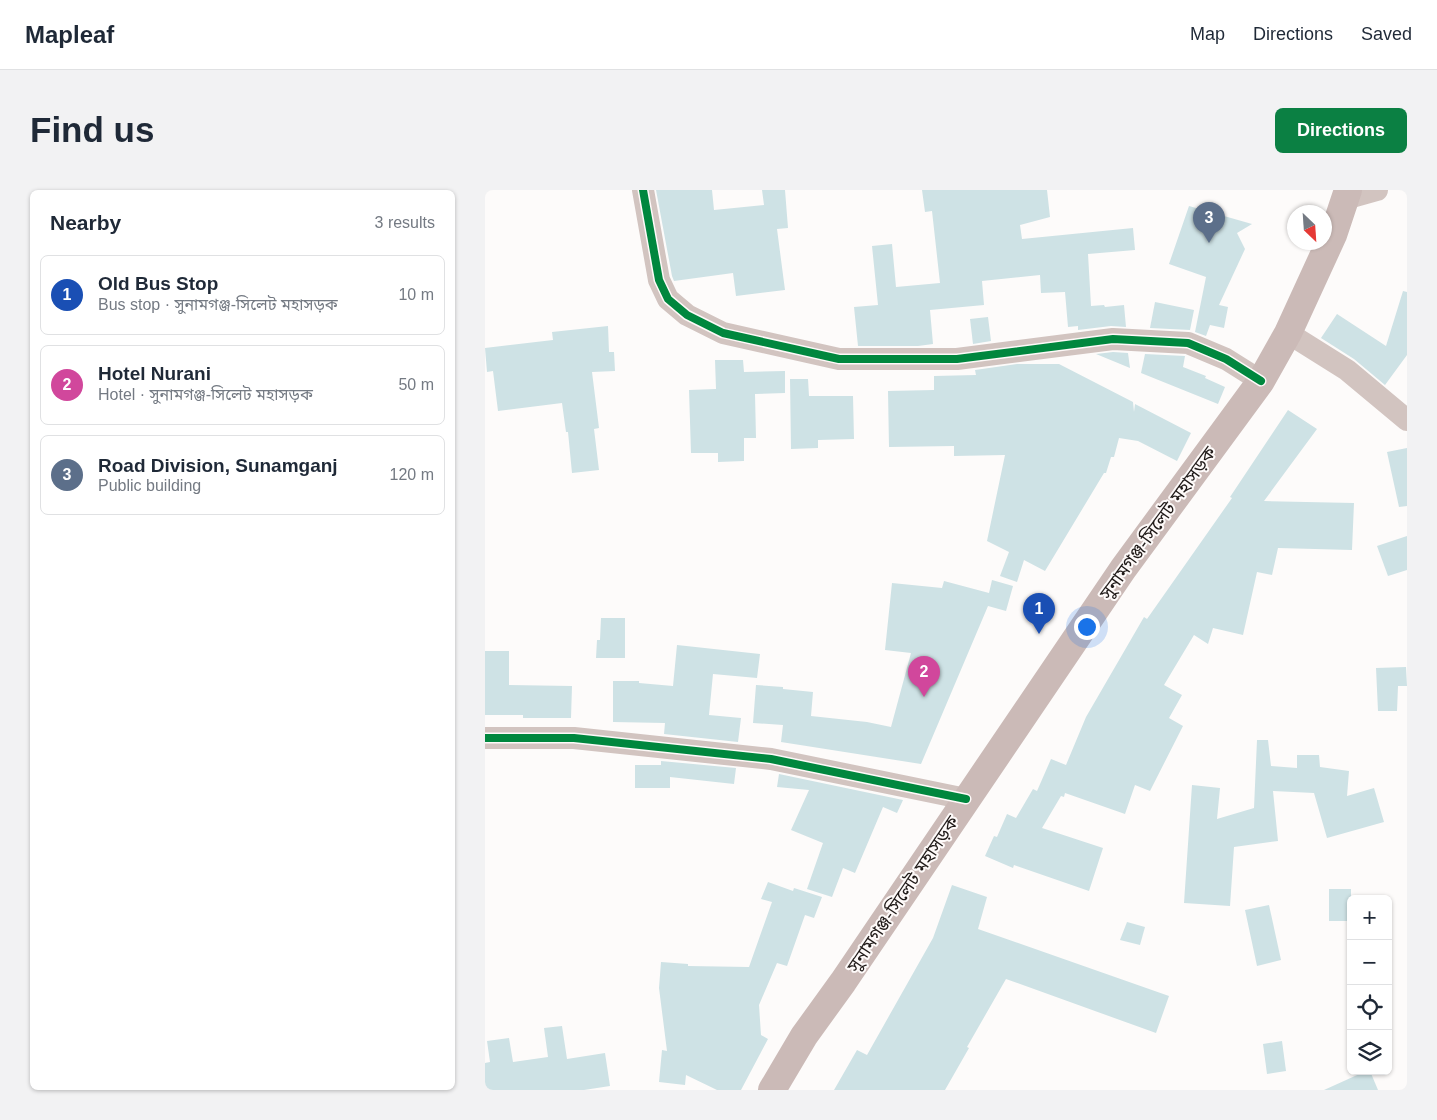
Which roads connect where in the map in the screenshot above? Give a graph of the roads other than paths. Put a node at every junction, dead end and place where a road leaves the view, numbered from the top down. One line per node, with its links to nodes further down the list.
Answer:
1 (643, 190): 5 (street)
2 (1377, 190): 3 (street)
3 (1347, 194): 4 (main road, সুনামগঞ্জ-সিলেট মহাসড়ক)
4 (1288, 333): 5 (main road, সুনামগঞ্জ-সিলেট মহাসড়ক); 6 (street)
5 (1261, 381): 8 (main road, সুনামগঞ্জ-সিলেট মহাসড়ক)
6 (1407, 420)
7 (485, 738): 8 (street)
8 (966, 800): 9 (main road, সুনামগঞ্জ-সিলেট মহাসড়ক)
9 (772, 1090)

